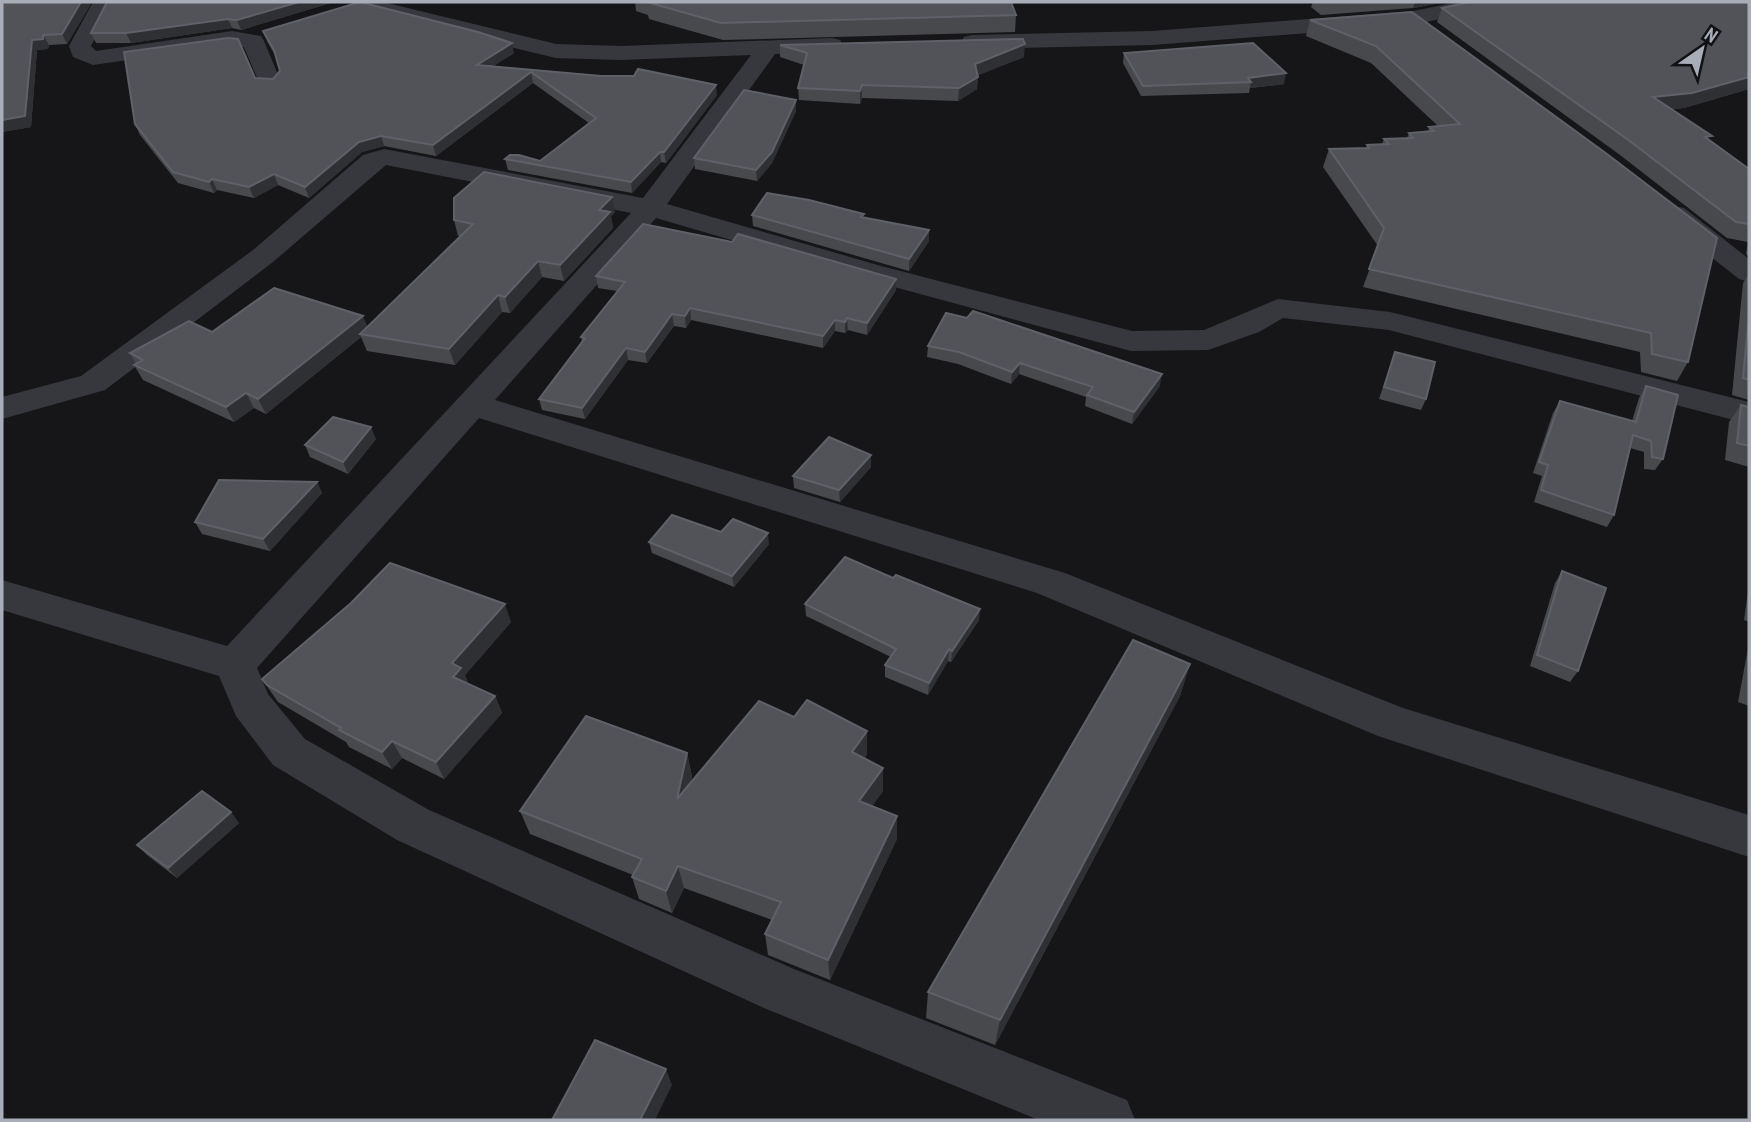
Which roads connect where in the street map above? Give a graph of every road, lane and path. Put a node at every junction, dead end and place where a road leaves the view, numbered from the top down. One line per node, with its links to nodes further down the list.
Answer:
1 (103, 2): 8 (street)
2 (365, 2): 4 (street); 11 (street)
3 (1486, 2): 5 (street)
4 (342, 9)
5 (1413, 18): 7 (street); 9 (street)
6 (274, 28): 8 (street)
7 (1435, 34)
8 (245, 39): 12 (street)
9 (947, 43)
10 (852, 45): 11 (street)
11 (769, 47): 14 (street)
12 (269, 82)
13 (1652, 197): 15 (street)
14 (650, 208): 16 (street); 17 (street); 18 (street)
15 (1749, 273)
16 (473, 405): 20 (street); 21 (street)
17 (2, 408)
18 (1749, 413)
19 (2, 595): 20 (street)
20 (235, 665): 22 (street)
21 (1749, 836)
22 (1107, 1120)

